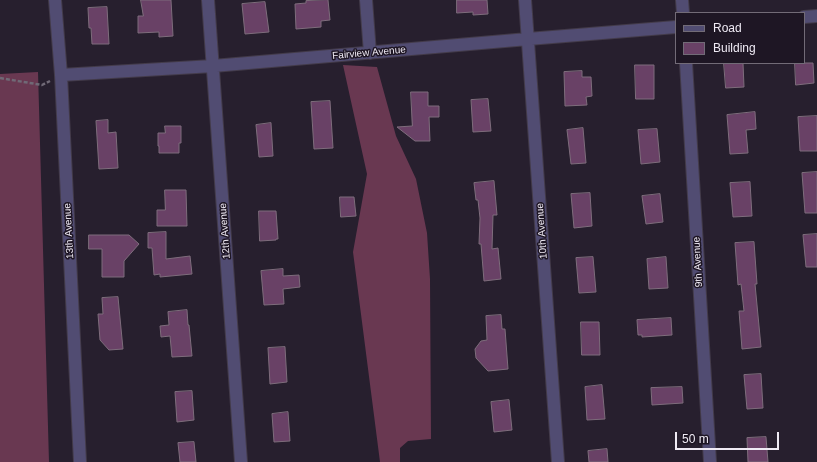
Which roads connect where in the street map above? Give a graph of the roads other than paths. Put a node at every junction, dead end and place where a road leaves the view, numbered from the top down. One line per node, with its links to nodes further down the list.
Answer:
1 (55, 0): 14 (street, 13th Avenue)
2 (208, 0): 13 (street, 12th Avenue)
3 (366, 0): 11 (street)
4 (526, 0): 10 (street, 10th Avenue)
5 (682, 0): 6 (street)
6 (683, 12)
7 (817, 16): 8 (street)
8 (805, 17)
9 (675, 27): 10 (street, Fairview Avenue)
10 (528, 39): 11 (street, Fairview Avenue); 17 (street, 10th Avenue)
11 (370, 53): 13 (street, Fairview Avenue)
12 (686, 64): 18 (street, 9th Avenue)
13 (213, 66): 14 (street, Fairview Avenue); 16 (street, 12th Avenue)
14 (61, 75): 15 (street, 13th Avenue)
15 (80, 462)
16 (241, 462)
17 (558, 462)
18 (710, 462)

